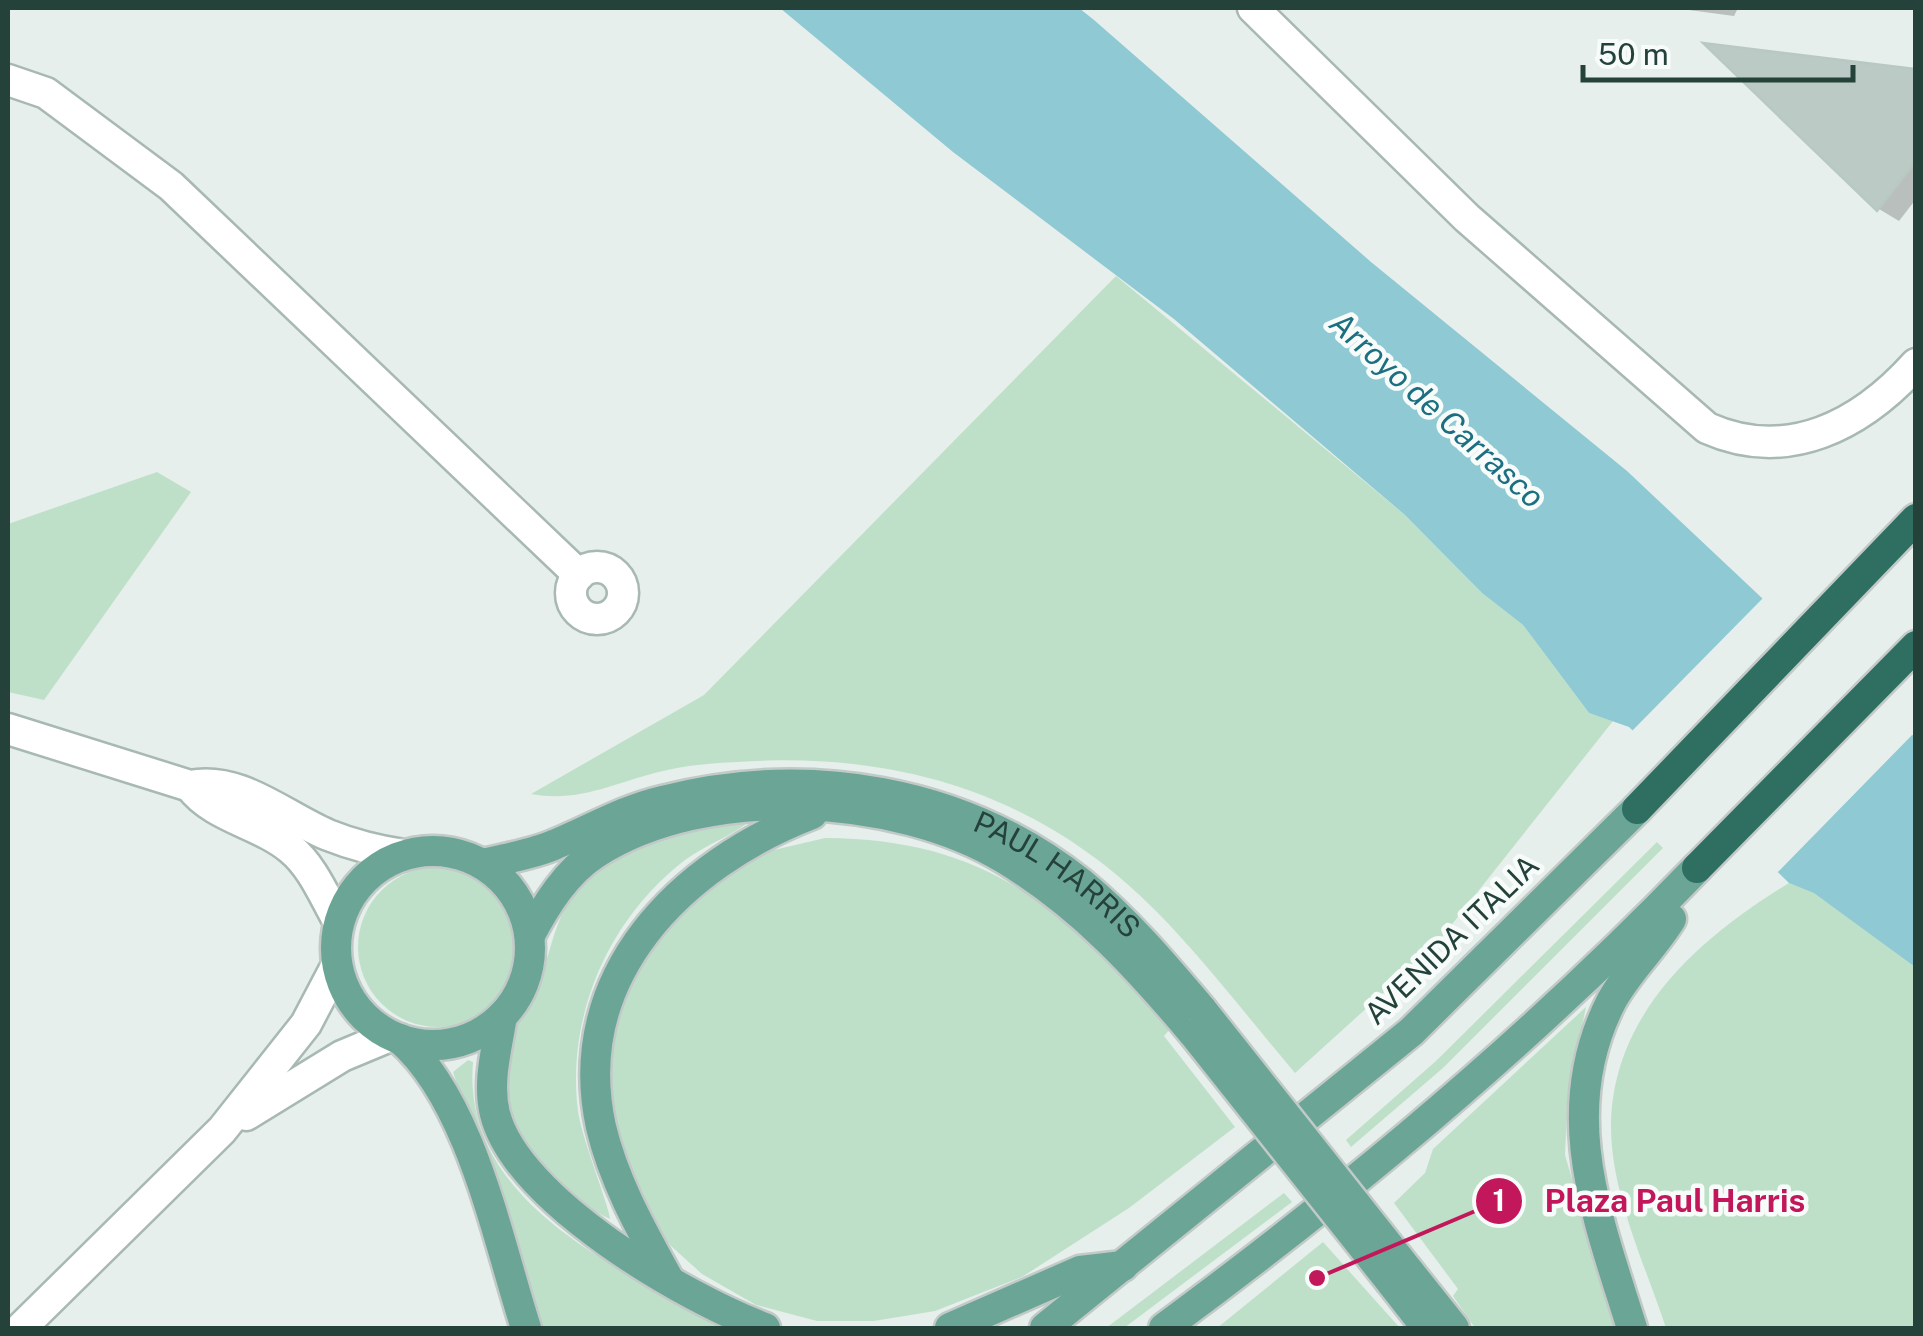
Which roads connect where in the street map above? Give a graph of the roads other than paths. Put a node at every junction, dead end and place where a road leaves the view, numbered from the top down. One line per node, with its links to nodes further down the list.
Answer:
1 (1253, 8): 3 (street)
2 (8, 80): 5 (street)
3 (1916, 364)
4 (1916, 519): 10 (highway, AVENIDA ITALIA)
5 (579, 575)
6 (1916, 646): 13 (highway)
7 (8, 729): 8 (street)
8 (190, 786): 11 (street); 14 (street)
9 (832, 807): 15 (main road, PAUL HARRIS); 18 (main road, PAUL HARRIS); 23 (main road)
10 (1637, 809): 21 (main road, AVENIDA ITALIA)
11 (404, 855): 12 (main road); 14 (main road)
12 (482, 864): 15 (main road); 18 (main road, PAUL HARRIS)
13 (1697, 868): 29 (main road); 32 (main road)
14 (339, 922): 16 (main road)
15 (530, 935): 17 (main road)
16 (337, 965): 19 (main road); 20 (street)
17 (502, 1016): 19 (main road); 23 (main road)
18 (1198, 1022): 22 (main road, PAUL HARRIS, bridge)
19 (395, 1038): 20 (street); 25 (main road)
20 (222, 1130): 24 (street)
21 (1126, 1266): 27 (main road); 28 (main road, AVENIDA ITALIA)
22 (1399, 1276): 30 (main road, PAUL HARRIS); 31 (main road, PAUL HARRIS)
23 (670, 1280): 26 (main road)
24 (21, 1328)
25 (526, 1328)
26 (765, 1328)
27 (950, 1328)
28 (1045, 1328)
29 (1164, 1328)
30 (1427, 1328)
31 (1454, 1328)
32 (1632, 1328)

